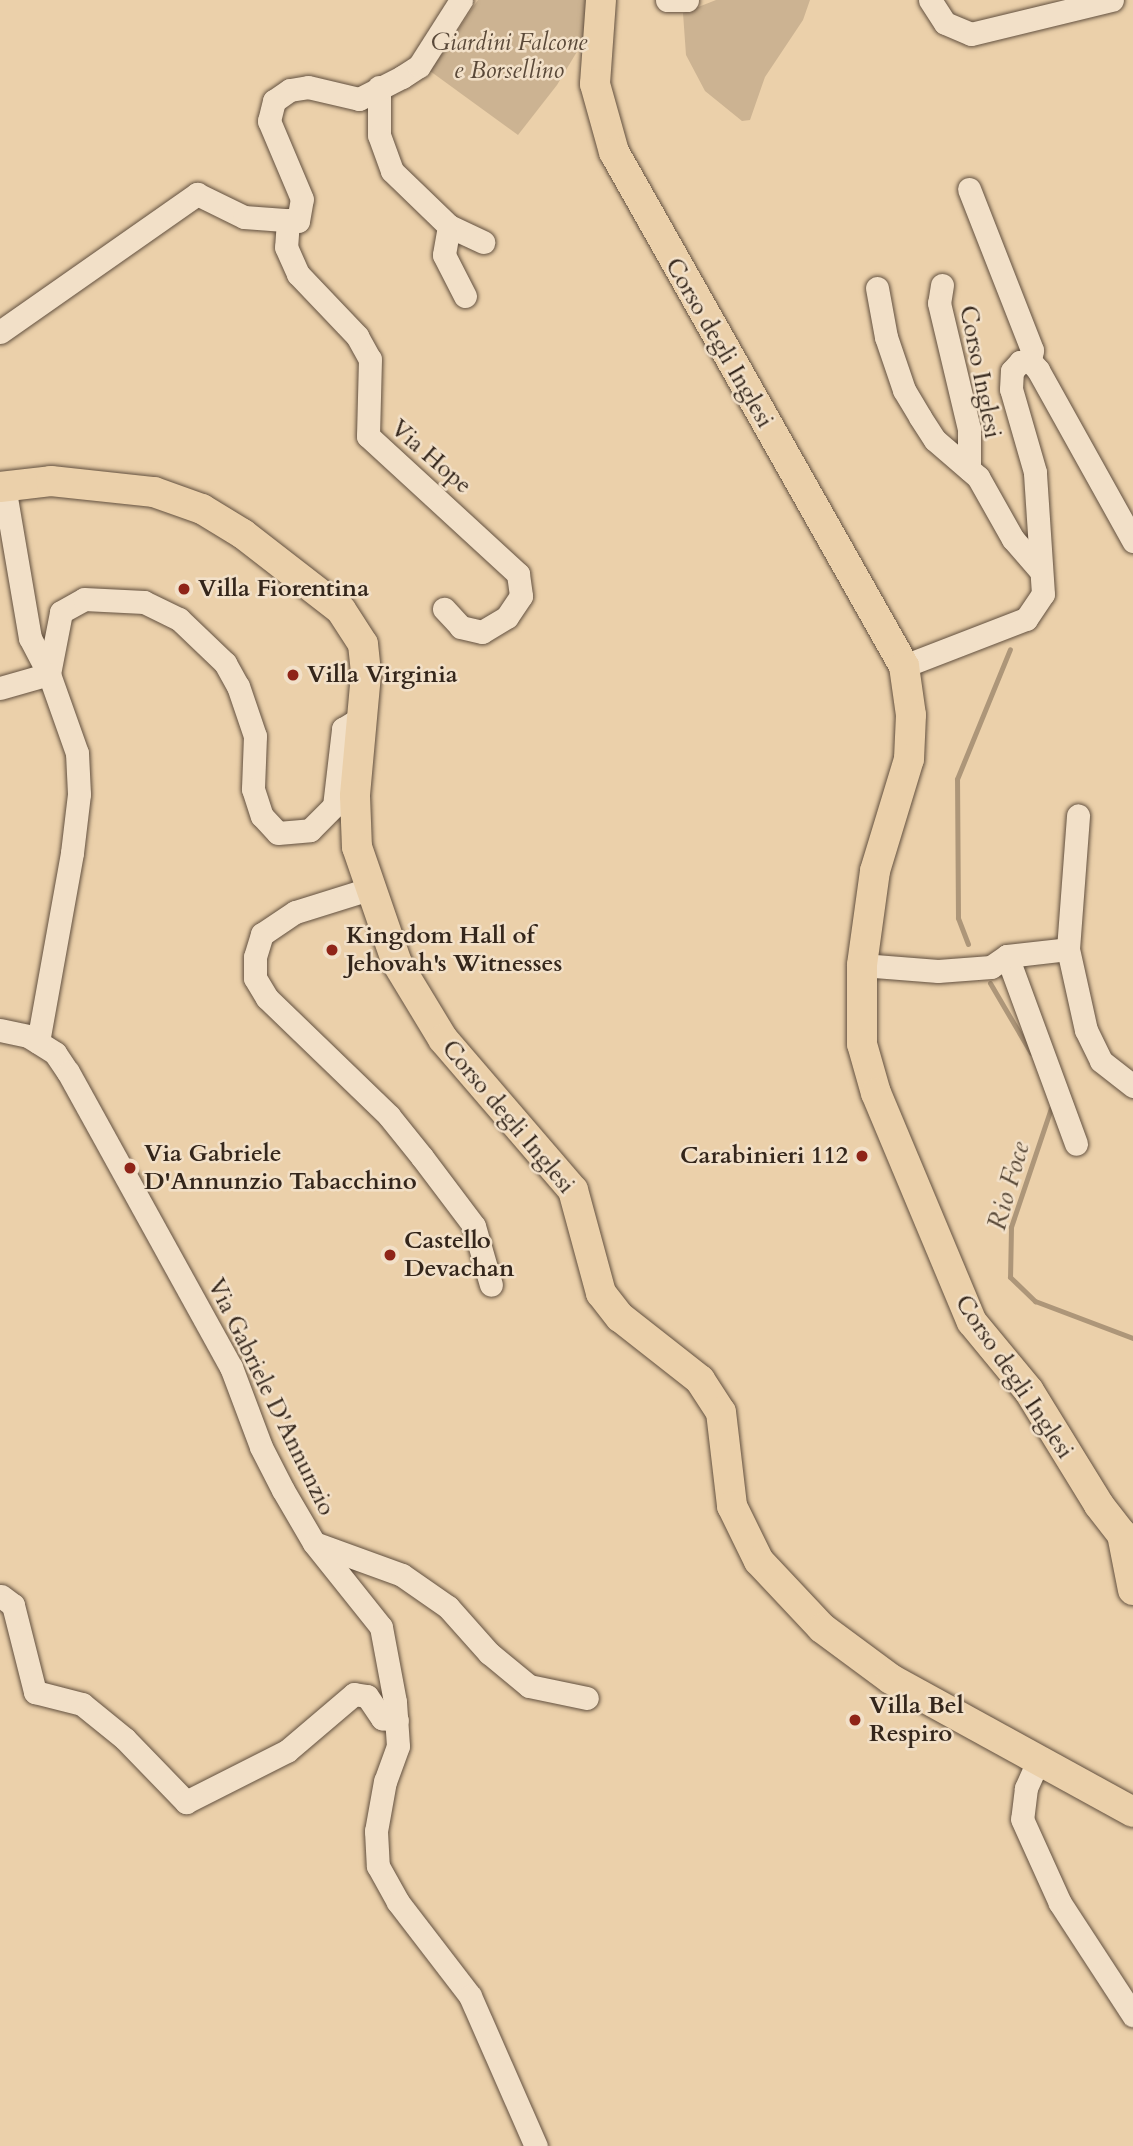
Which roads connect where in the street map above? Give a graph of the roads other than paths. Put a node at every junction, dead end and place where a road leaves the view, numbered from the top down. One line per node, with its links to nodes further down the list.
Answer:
1 (461, 0): 7 (street)
2 (601, 0): 22 (main road, Corso degli Inglesi)
3 (667, 0): 4 (street)
4 (687, 0)
5 (930, 0): 6 (street)
6 (1111, 0)
7 (379, 87): 9 (street); 10 (street)
8 (969, 189): 16 (street)
9 (288, 220): 15 (street); 21 (street, Via Hope)
10 (449, 226): 11 (street); 14 (street)
11 (484, 242)
12 (942, 285): 17 (street, Corso Inglesi)
13 (877, 288): 17 (street)
14 (465, 296)
15 (4, 328)
16 (1029, 361): 19 (street); 20 (street)
17 (969, 469): 20 (street)
18 (2, 486): 23 (street); 25 (main road, Corso degli Inglesi)
19 (1133, 541)
20 (1039, 569): 22 (street)
21 (444, 609)
22 (904, 666): 29 (main road, Corso degli Inglesi)
23 (50, 674): 24 (street); 25 (street); 32 (street)
24 (0, 688)
25 (364, 716): 27 (main road, Corso degli Inglesi)
26 (1078, 815): 28 (street)
27 (369, 889): 35 (street); 41 (main road, Corso degli Inglesi)
28 (1068, 949): 30 (street); 33 (street)
29 (863, 958): 30 (street); 37 (main road, Corso degli Inglesi)
30 (1004, 958): 34 (street)
31 (0, 1030): 32 (street)
32 (47, 1048): 36 (street, Via Gabriele D'Annunzio)
33 (1133, 1086)
34 (1076, 1144)
35 (491, 1284)
36 (314, 1543): 39 (street); 40 (street, Via Gabriele D'Annunzio)
37 (1133, 1590)
38 (1, 1596): 40 (street)
39 (587, 1699)
40 (397, 1720): 44 (street, Via Gabriele D'Annunzio)
41 (1038, 1761): 42 (main road, Corso degli Inglesi); 43 (street)
42 (1133, 1812)
43 (1133, 2015)
44 (536, 2146)

